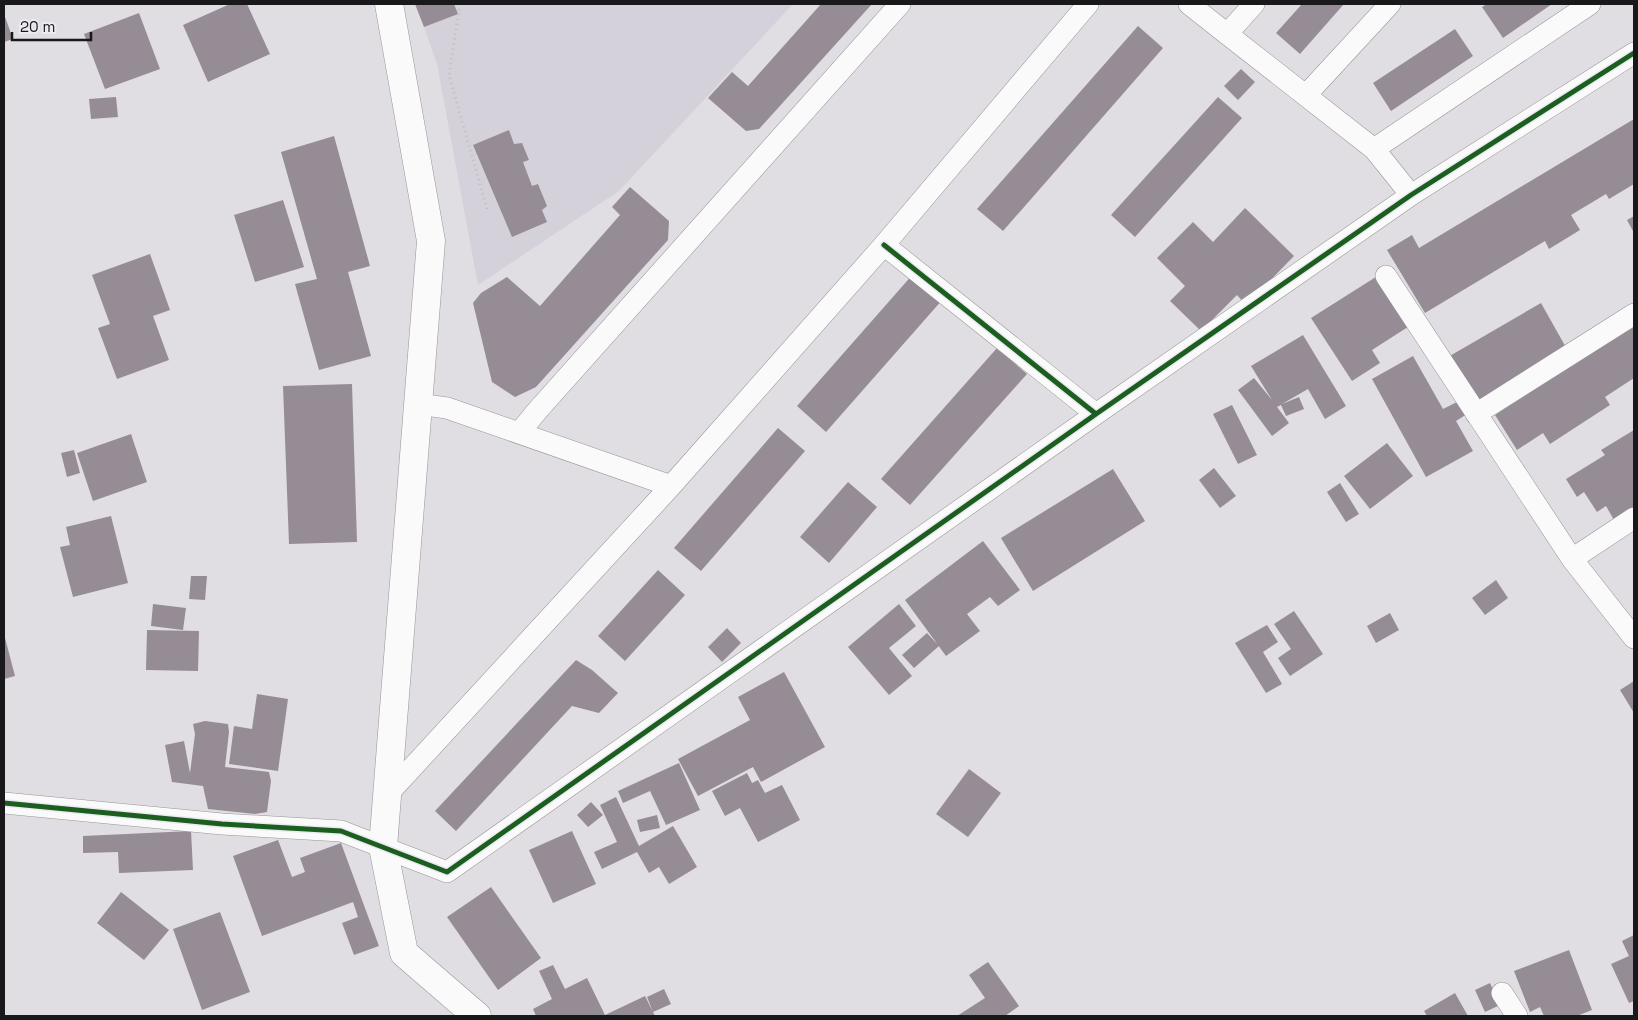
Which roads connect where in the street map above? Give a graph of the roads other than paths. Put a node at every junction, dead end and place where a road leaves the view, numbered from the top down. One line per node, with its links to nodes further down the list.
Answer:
1 (389, 4): 16 (main road)
2 (900, 4): 19 (street)
3 (1088, 4): 13 (street)
4 (1189, 4): 8 (street)
5 (1254, 4): 8 (street)
6 (1390, 4): 10 (street)
7 (1590, 4): 11 (street)
8 (1227, 34): 10 (street)
9 (1634, 53): 12 (street)
10 (1306, 95): 11 (street)
11 (1374, 149): 12 (street)
12 (1410, 195): 17 (street)
13 (884, 245): 17 (street); 20 (street)
14 (1386, 276): 18 (street)
15 (1634, 314): 18 (street)
16 (418, 404): 19 (street); 24 (main road)
17 (1096, 414): 26 (street)
18 (1476, 414): 22 (street)
19 (519, 433): 20 (street)
20 (671, 486): 24 (street)
21 (1634, 518): 22 (street)
22 (1572, 559): 23 (street)
23 (1634, 638)
24 (387, 795): 26 (main road)
25 (4, 803): 26 (street)
26 (383, 847): 28 (main road)
27 (1502, 993): 29 (street)
28 (477, 1016)
29 (1517, 1016)

